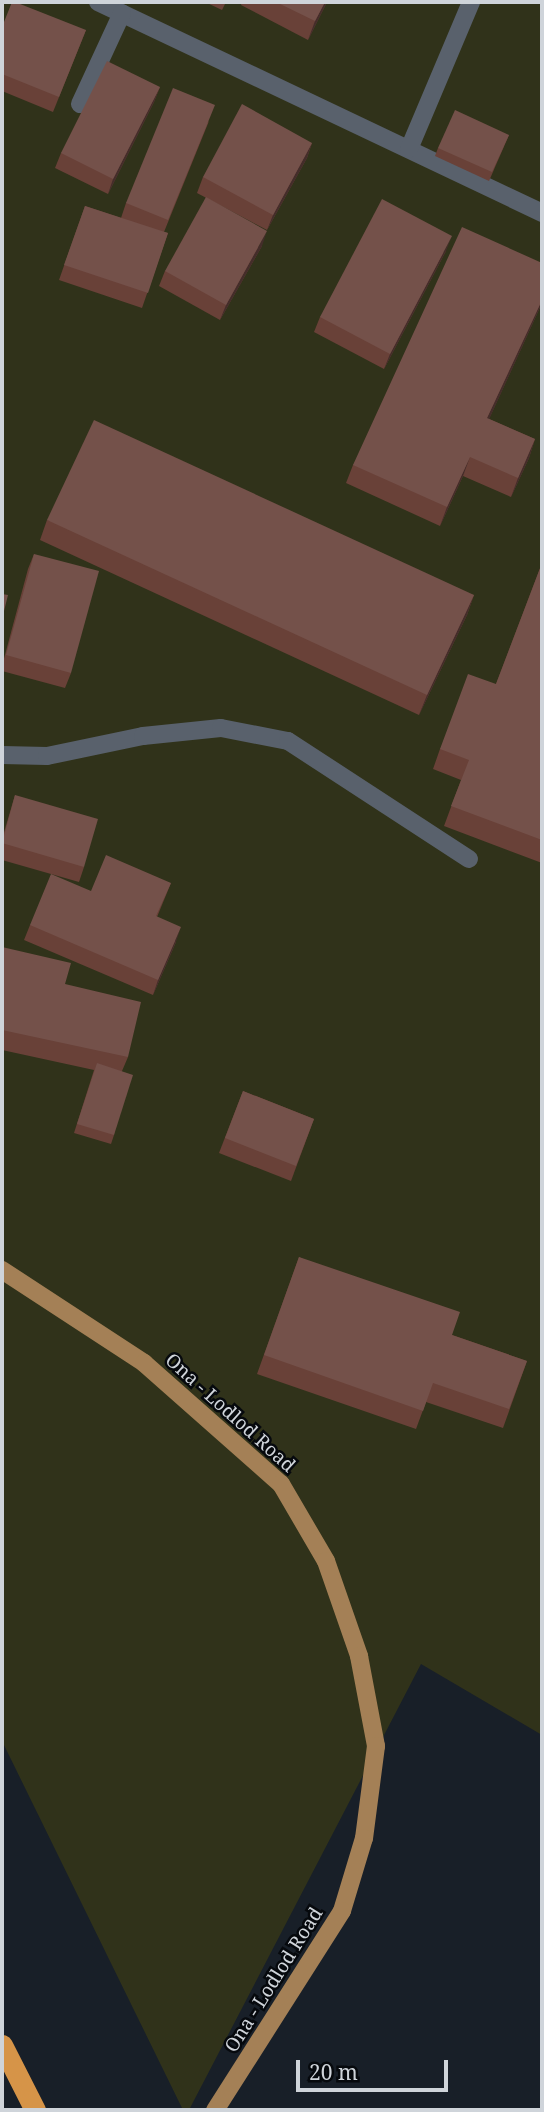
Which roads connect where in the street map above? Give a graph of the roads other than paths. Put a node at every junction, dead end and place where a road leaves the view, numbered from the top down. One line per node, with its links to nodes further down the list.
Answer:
1 (98, 2): 3 (street)
2 (471, 2): 5 (street)
3 (122, 13): 4 (street); 5 (street)
4 (80, 104)
5 (409, 149): 6 (street)
6 (542, 213)
7 (2, 755): 8 (street)
8 (469, 859)
9 (2, 1270): 12 (main road, Ona - Lodlod Road)
10 (2, 2045): 11 (highway)
11 (35, 2110)
12 (215, 2110)

